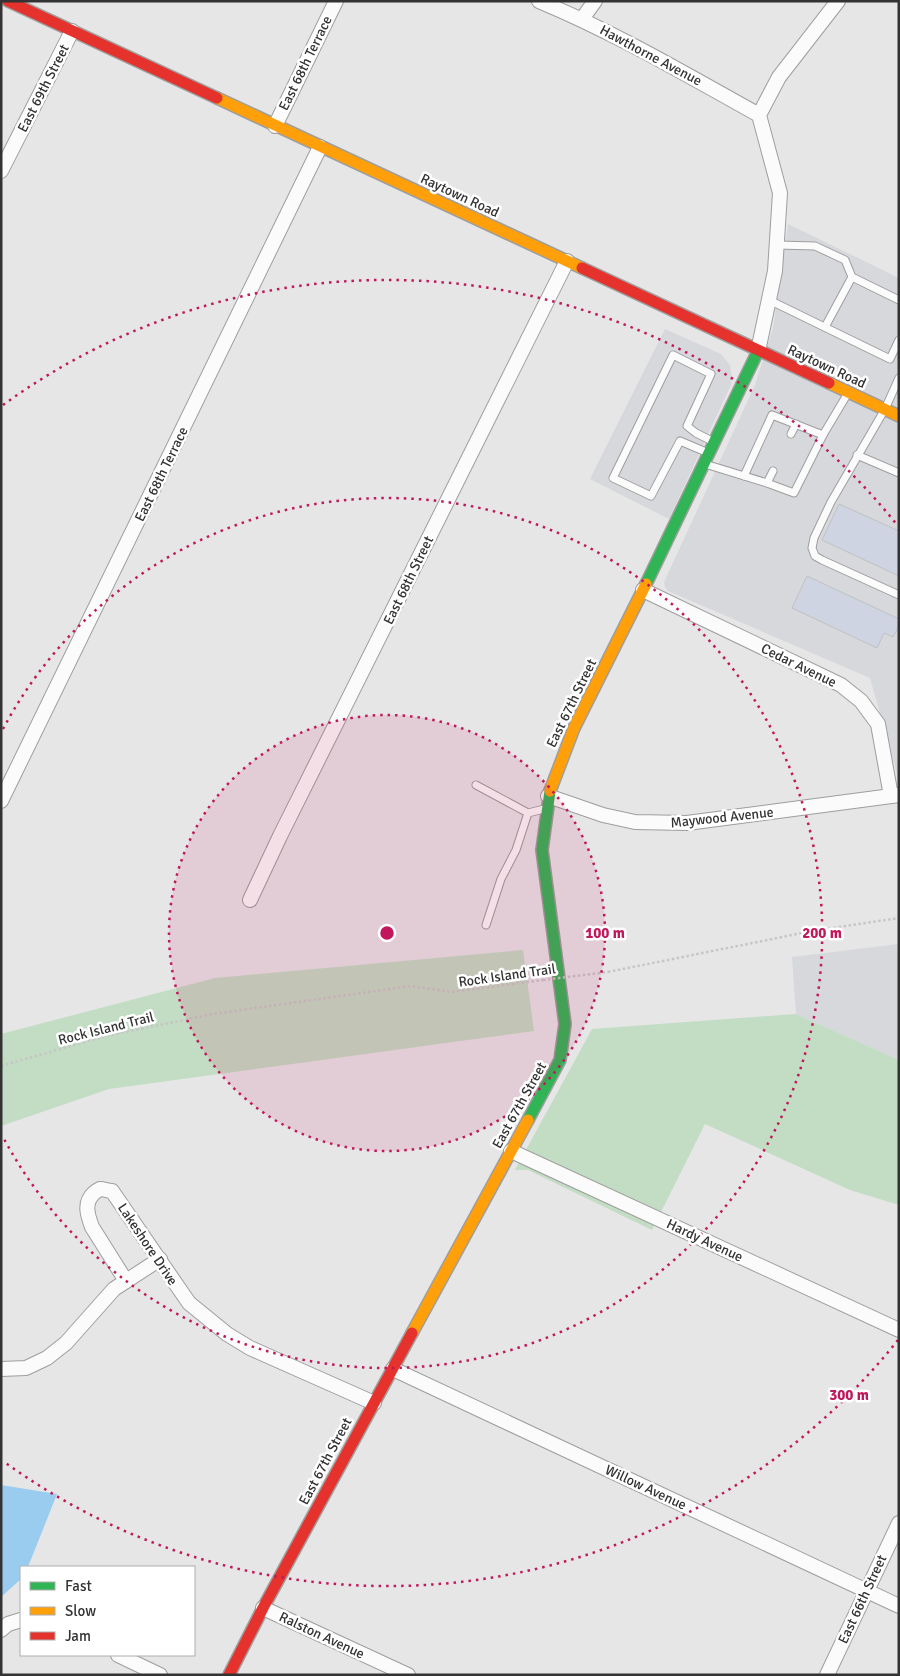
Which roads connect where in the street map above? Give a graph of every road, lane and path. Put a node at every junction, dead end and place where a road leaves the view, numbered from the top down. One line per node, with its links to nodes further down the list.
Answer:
1 (8, 1): 7 (street, Raytown Road)
2 (336, 1): 9 (street, East 68th Terrace)
3 (539, 1): 6 (street, Hawthorne Avenue)
4 (595, 1): 6 (street)
5 (838, 1): 8 (street)
6 (582, 19): 8 (street, Hawthorne Avenue)
7 (72, 31): 9 (street, Raytown Road); 11 (street, East 69th Street)
8 (760, 114): 12 (street)
9 (275, 126): 10 (street, Raytown Road)
10 (320, 147): 13 (street, Raytown Road); 38 (street, East 68th Terrace)
11 (1, 171)
12 (777, 245): 14 (lane); 15 (street)
13 (566, 261): 19 (street, Raytown Road); 41 (street, East 68th Street)
14 (852, 277): 16 (lane); 17 (lane)
15 (769, 300): 17 (lane); 19 (street)
16 (899, 300)
17 (825, 327): 18 (lane)
18 (899, 340)
19 (758, 351): 21 (street, Raytown Road); 27 (street, East 67th Street)
20 (899, 378): 22 (lane)
21 (848, 392): 22 (street, Raytown Road); 26 (lane)
22 (885, 409): 23 (street, Raytown Road); 28 (lane)
23 (899, 416)
24 (796, 424): 25 (lane); 26 (lane); 32 (lane)
25 (791, 434)
26 (823, 435): 33 (lane)
27 (712, 448): 27 (lane); 29 (street, East 67th Street)
28 (857, 454): 31 (lane); 35 (lane)
29 (704, 464): 32 (lane); 34 (street, East 67th Street)
30 (773, 471): 33 (lane)
31 (899, 473)
32 (744, 476): 33 (lane)
33 (767, 483)
34 (643, 590): 37 (street, Cedar Avenue); 39 (street, East 67th Street)
35 (899, 595)
36 (476, 785): 40 (lane)
37 (895, 795): 39 (street, Maywood Avenue)
38 (1, 801)
39 (548, 802): 40 (lane); 45 (street, East 67th Street)
40 (528, 813): 43 (lane)
41 (250, 900)
42 (899, 918): 44 (path, Rock Island Trail, bridge)
43 (486, 925)
44 (1, 1066)
45 (511, 1151): 48 (street, Hardy Avenue); 50 (street, East 67th Street)
46 (160, 1259): 47 (street); 47 (street, Lakeshore Drive); 51 (street, Lakeshore Drive)
47 (126, 1281): 49 (street)
48 (899, 1330)
49 (1, 1369)
50 (393, 1369): 51 (street, East 67th Street); 53 (street, Willow Avenue)
51 (374, 1403): 55 (street, East 67th Street)
52 (899, 1523): 53 (street, East 66th Street)
53 (866, 1590): 54 (street, Willow Avenue); 62 (street, East 66th Street)
54 (899, 1606)
55 (263, 1608): 60 (street, East 67th Street); 61 (street, Ralston Avenue)
56 (20, 1620): 57 (street)
57 (1, 1630)
58 (120, 1656): 59 (street)
59 (160, 1675)
60 (229, 1675)
61 (408, 1675)
62 (827, 1675)

